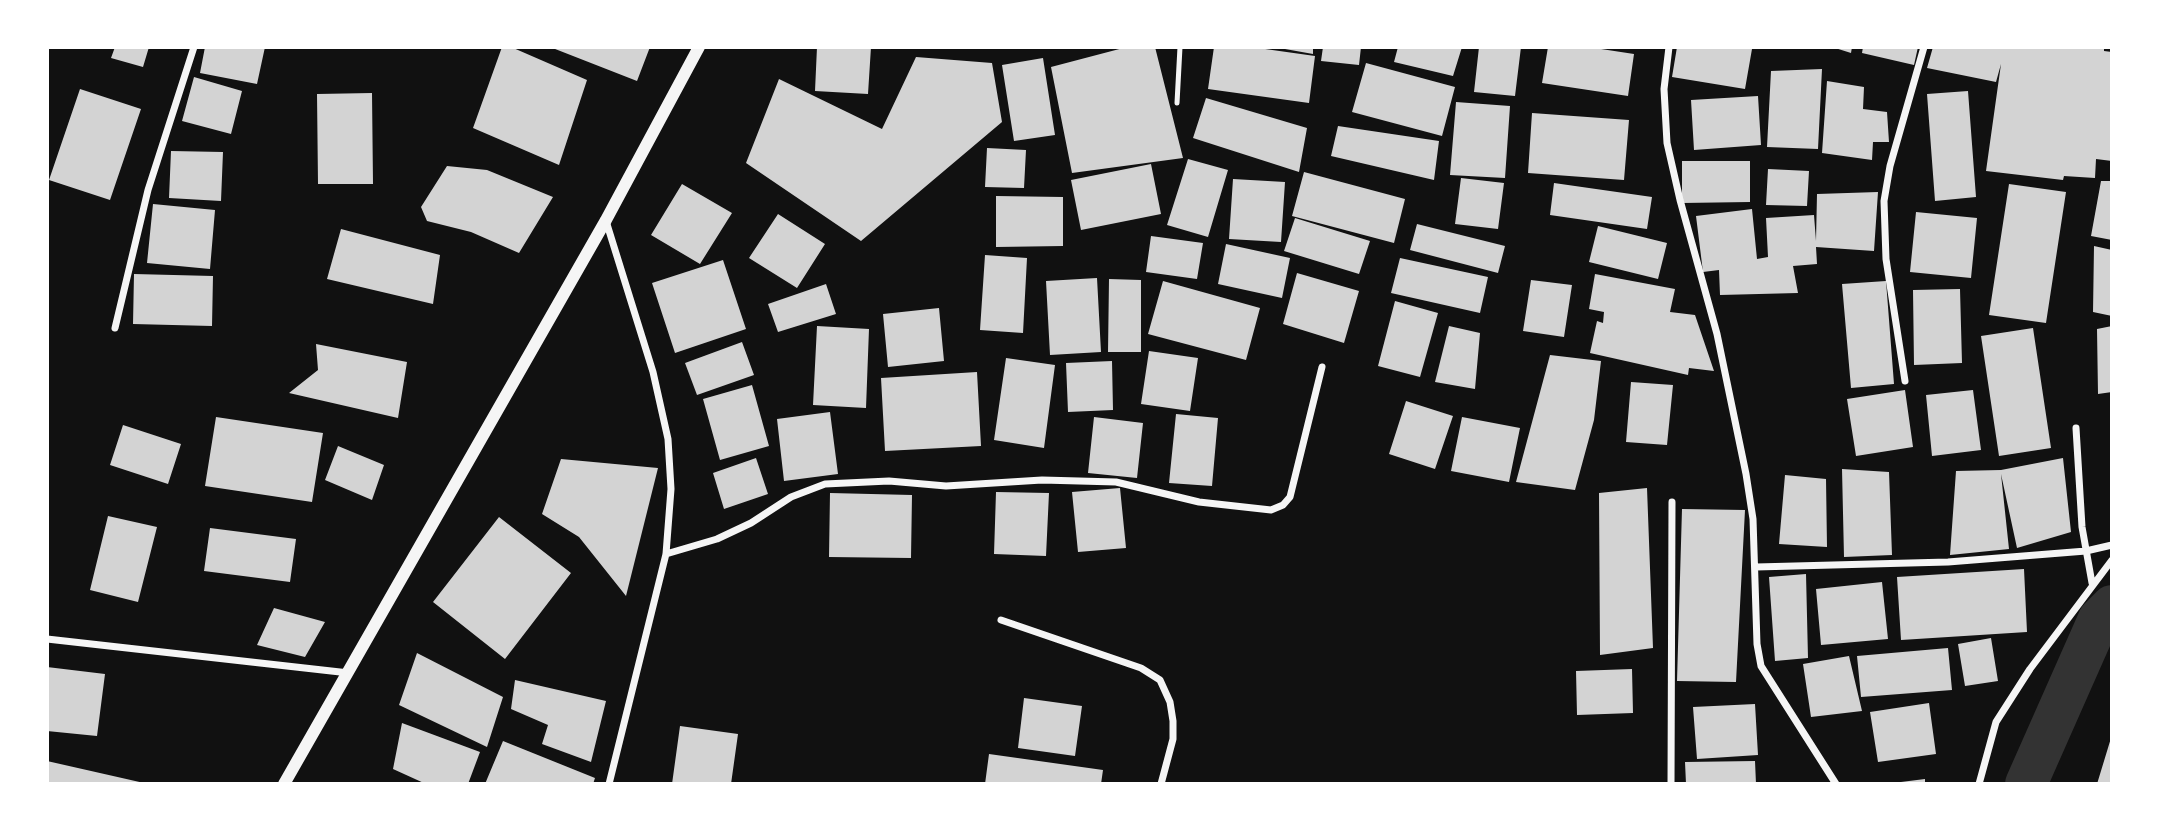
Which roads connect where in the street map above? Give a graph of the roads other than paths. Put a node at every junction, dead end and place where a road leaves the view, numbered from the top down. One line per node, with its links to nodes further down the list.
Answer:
1 (194, 47): 8 (street)
2 (699, 47): 7 (street)
3 (1180, 47): 6 (lane)
4 (1669, 47): 17 (street)
5 (1924, 47): 10 (street)
6 (1177, 103)
7 (606, 220): 15 (street); 21 (street)
8 (114, 328)
9 (1322, 367): 15 (street)
10 (1905, 381)
11 (2077, 428): 14 (street)
12 (1672, 502): 25 (street)
13 (2112, 545): 14 (street)
14 (2086, 551): 17 (street); 18 (street)
15 (666, 554): 23 (street)
16 (2112, 560): 18 (street)
17 (1756, 568): 26 (street)
18 (2092, 583): 27 (street)
19 (1001, 620): 24 (street)
20 (47, 639): 21 (street)
21 (349, 673): 22 (street)
22 (284, 784)
23 (609, 784)
24 (1161, 784)
25 (1671, 784)
26 (1836, 784)
27 (1979, 784)

